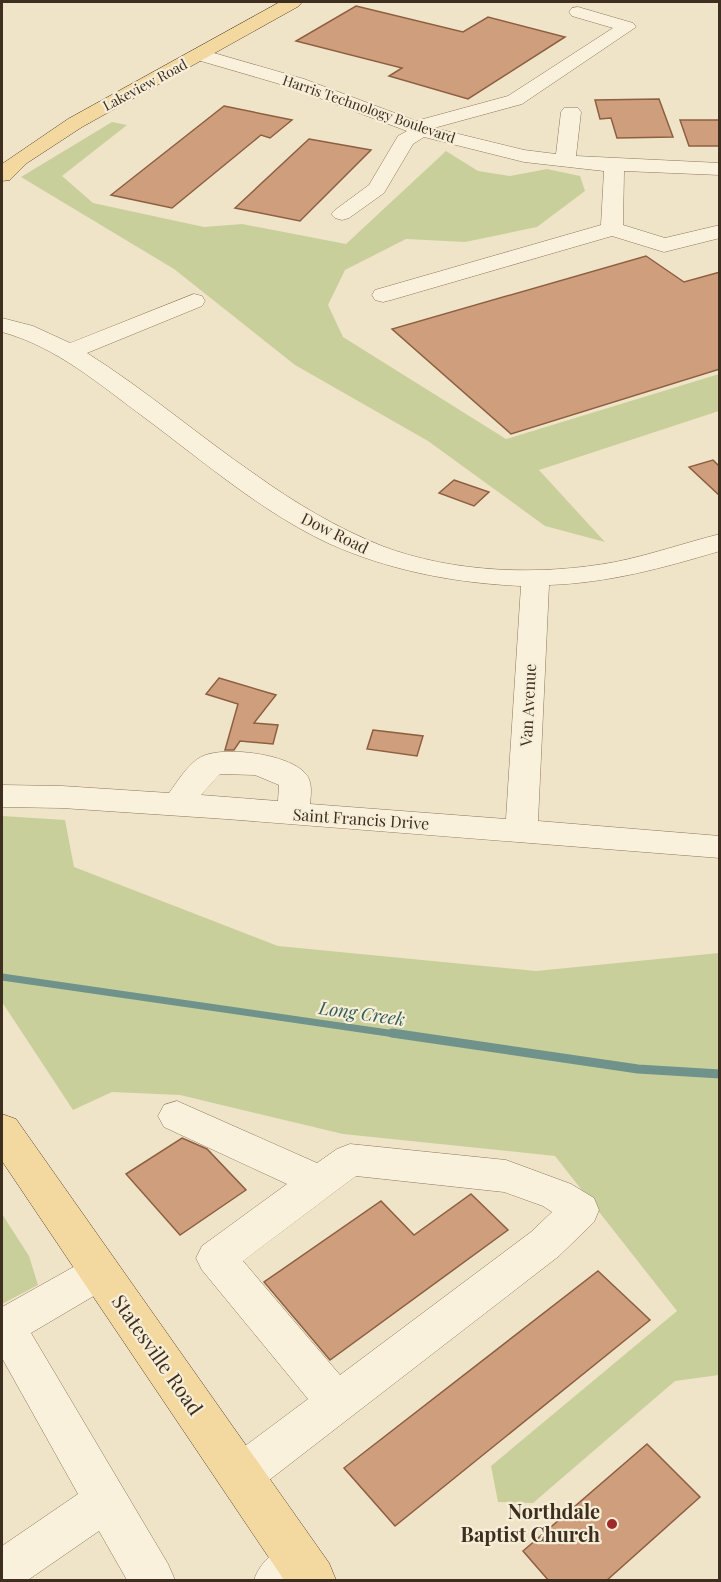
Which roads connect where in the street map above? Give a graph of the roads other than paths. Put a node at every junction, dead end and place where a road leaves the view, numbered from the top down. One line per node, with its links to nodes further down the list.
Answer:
1 (293, 2): 3 (main road, Lakeview Road)
2 (578, 12): 5 (street)
3 (200, 55): 5 (street, Harris Technology Boulevard); 9 (main road, Lakeview Road)
4 (572, 112): 6 (street)
5 (419, 129): 6 (street, Harris Technology Boulevard); 10 (street)
6 (566, 161): 7 (street, Harris Technology Boulevard)
7 (614, 165): 8 (street, Harris Technology Boulevard); 11 (street)
8 (720, 168)
9 (2, 175)
10 (342, 214)
11 (612, 229): 12 (street); 13 (street)
12 (720, 231)
13 (383, 295)
14 (194, 301): 16 (street)
15 (2, 325): 16 (street, Dow Road)
16 (69, 352): 18 (street, Dow Road)
17 (720, 542): 18 (street, Dow Road)
18 (535, 579): 22 (street, Van Avenue)
19 (2, 796): 20 (street, Saint Francis Drive)
20 (178, 805): 21 (street, Saint Francis Drive); 21 (street)
21 (292, 814): 22 (street, Saint Francis Drive)
22 (521, 831): 23 (street, Saint Francis Drive)
23 (720, 847)
24 (177, 1116): 26 (street)
25 (2, 1130): 27 (main road, Statesville Road)
26 (320, 1182): 29 (street); 29 (street)
27 (100, 1272): 28 (street); 30 (main road, Statesville Road)
28 (3, 1327): 31 (street)
29 (338, 1402): 30 (street)
30 (240, 1476): 33 (main road, Statesville Road)
31 (106, 1500): 32 (street); 34 (street)
32 (2, 1572)
33 (296, 1574)
34 (152, 1581)

